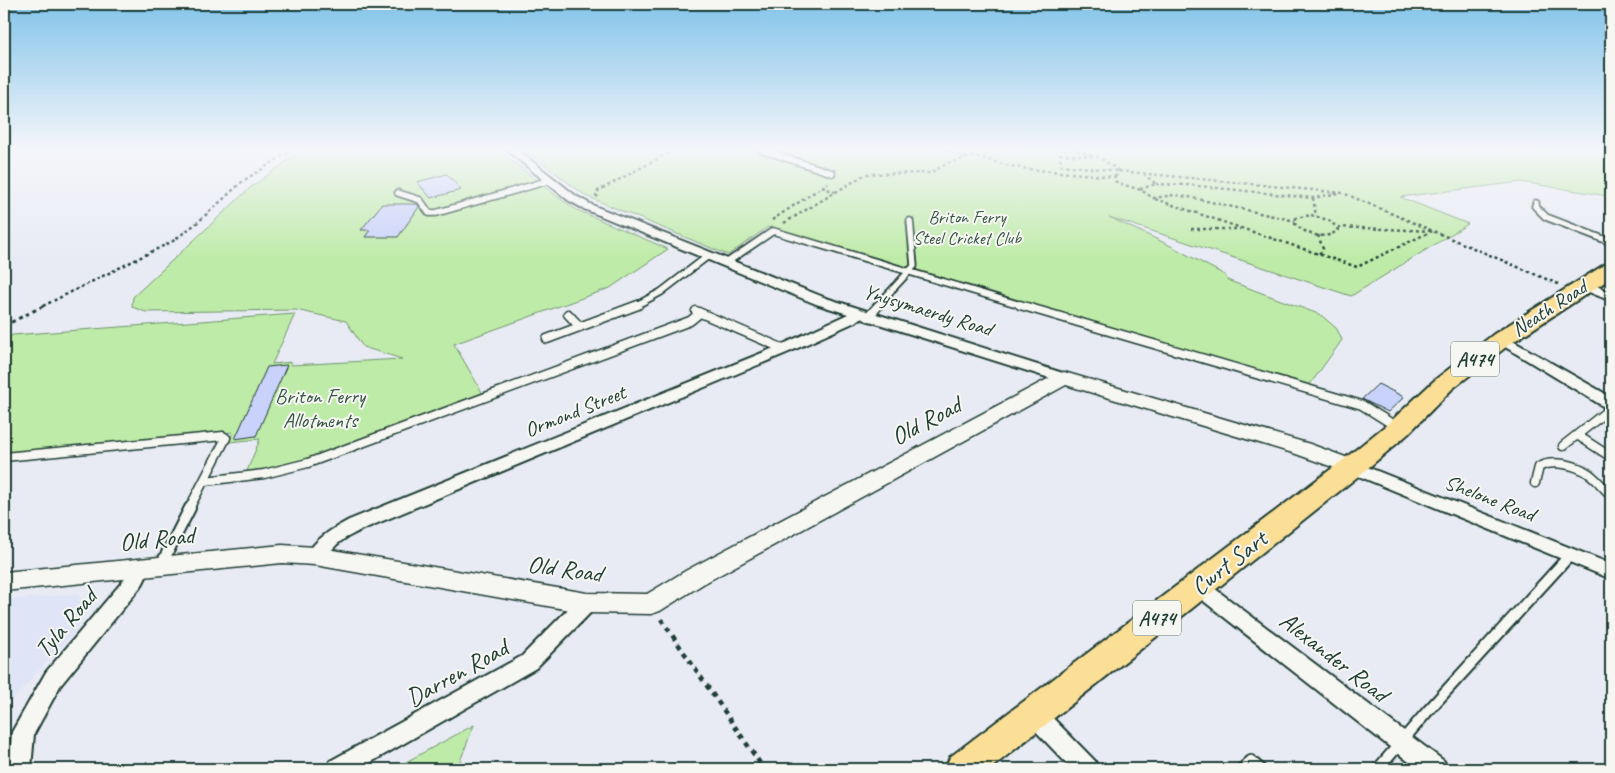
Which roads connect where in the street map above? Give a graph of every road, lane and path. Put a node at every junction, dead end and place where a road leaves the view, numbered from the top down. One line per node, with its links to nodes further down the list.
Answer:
1 (238, 186): 39 (path)
2 (530, 186): 13 (lane)
3 (558, 186): 31 (street, Ynysymaerdy Road)
4 (607, 186): 17 (path)
5 (845, 186): 12 (path)
6 (1125, 186): 11 (path)
7 (1153, 186): 11 (path)
8 (1199, 186): 16 (path)
9 (1271, 186): 14 (path)
10 (822, 187): 12 (path); 22 (path)
11 (1140, 189): 15 (path)
12 (835, 192): 27 (path)
13 (398, 193)
14 (1344, 193): 16 (path); 26 (path)
15 (1152, 198): 21 (path); 25 (path)
16 (1313, 198): 19 (path)
17 (600, 199)
18 (1536, 203): 29 (lane)
19 (1316, 216): 21 (path); 23 (path)
20 (910, 220): 34 (lane)
21 (1295, 221): 28 (path)
22 (766, 224)
23 (1338, 227): 26 (path); 28 (path)
24 (1191, 229): 25 (path)
25 (1245, 230): 30 (path)
26 (1433, 230): 30 (path); 35 (path)
27 (772, 231): 32 (lane); 34 (lane)
28 (1318, 235): 30 (path)
29 (1611, 242)
30 (1319, 254)
31 (708, 256): 32 (street, Ynysymaerdy Road); 40 (lane)
32 (726, 263): 38 (street, Ynysymaerdy Road)
33 (1611, 269): 35 (main road, Neath Road / A474)
34 (909, 273): 38 (lane, Ormond Street); 46 (lane)
35 (1579, 289): 36 (street); 42 (main road, Neath Road / A474)
36 (1611, 296)
37 (568, 314): 40 (lane)
38 (863, 315): 43 (street, Ormond Street); 44 (street, Ynysymaerdy Road)
39 (4, 326)
40 (580, 327): 41 (lane)
41 (547, 339)
42 (1502, 339): 45 (street); 46 (main road, Neath Road / A474)
43 (784, 349): 52 (lane); 56 (street, Ormond Street)
44 (1064, 378): 51 (street, Ynysymaerdy Road); 62 (street, Old Road)
45 (1611, 406): 47 (lane)
46 (1399, 428): 51 (main road, Neath Road / A474)
47 (1577, 434): 48 (lane); 50 (lane)
48 (1563, 446)
49 (4, 457): 52 (lane)
50 (1611, 457)
51 (1352, 467): 55 (street, Shelone Road); 60 (main road, Cwrt Sart / A474)
52 (205, 481): 57 (lane)
53 (1535, 483): 54 (lane)
54 (1611, 496)
55 (1571, 554): 58 (street, Shelone Road); 64 (lane)
56 (315, 556): 57 (street, Old Road); 61 (street, Old Road)
57 (151, 568): 59 (street, Old Road); 65 (street, Tyla Road)
58 (1611, 572)
59 (4, 582)
60 (1199, 587): 63 (main road, Cwrt Sart / A474); 64 (street, Alexander Road)
61 (587, 603): 62 (street, Old Road); 66 (street, Darren Road)
62 (650, 604): 67 (path)
63 (1033, 713): 68 (main road, Cwrt Sart / A474); 69 (street)
64 (1402, 743): 72 (lane); 73 (street, Alexander Road)
65 (20, 769)
66 (338, 769)
67 (764, 769)
68 (962, 769)
69 (1087, 769)
70 (1242, 769): 71 (lane)
71 (1260, 769)
72 (1378, 769)
73 (1436, 769)

